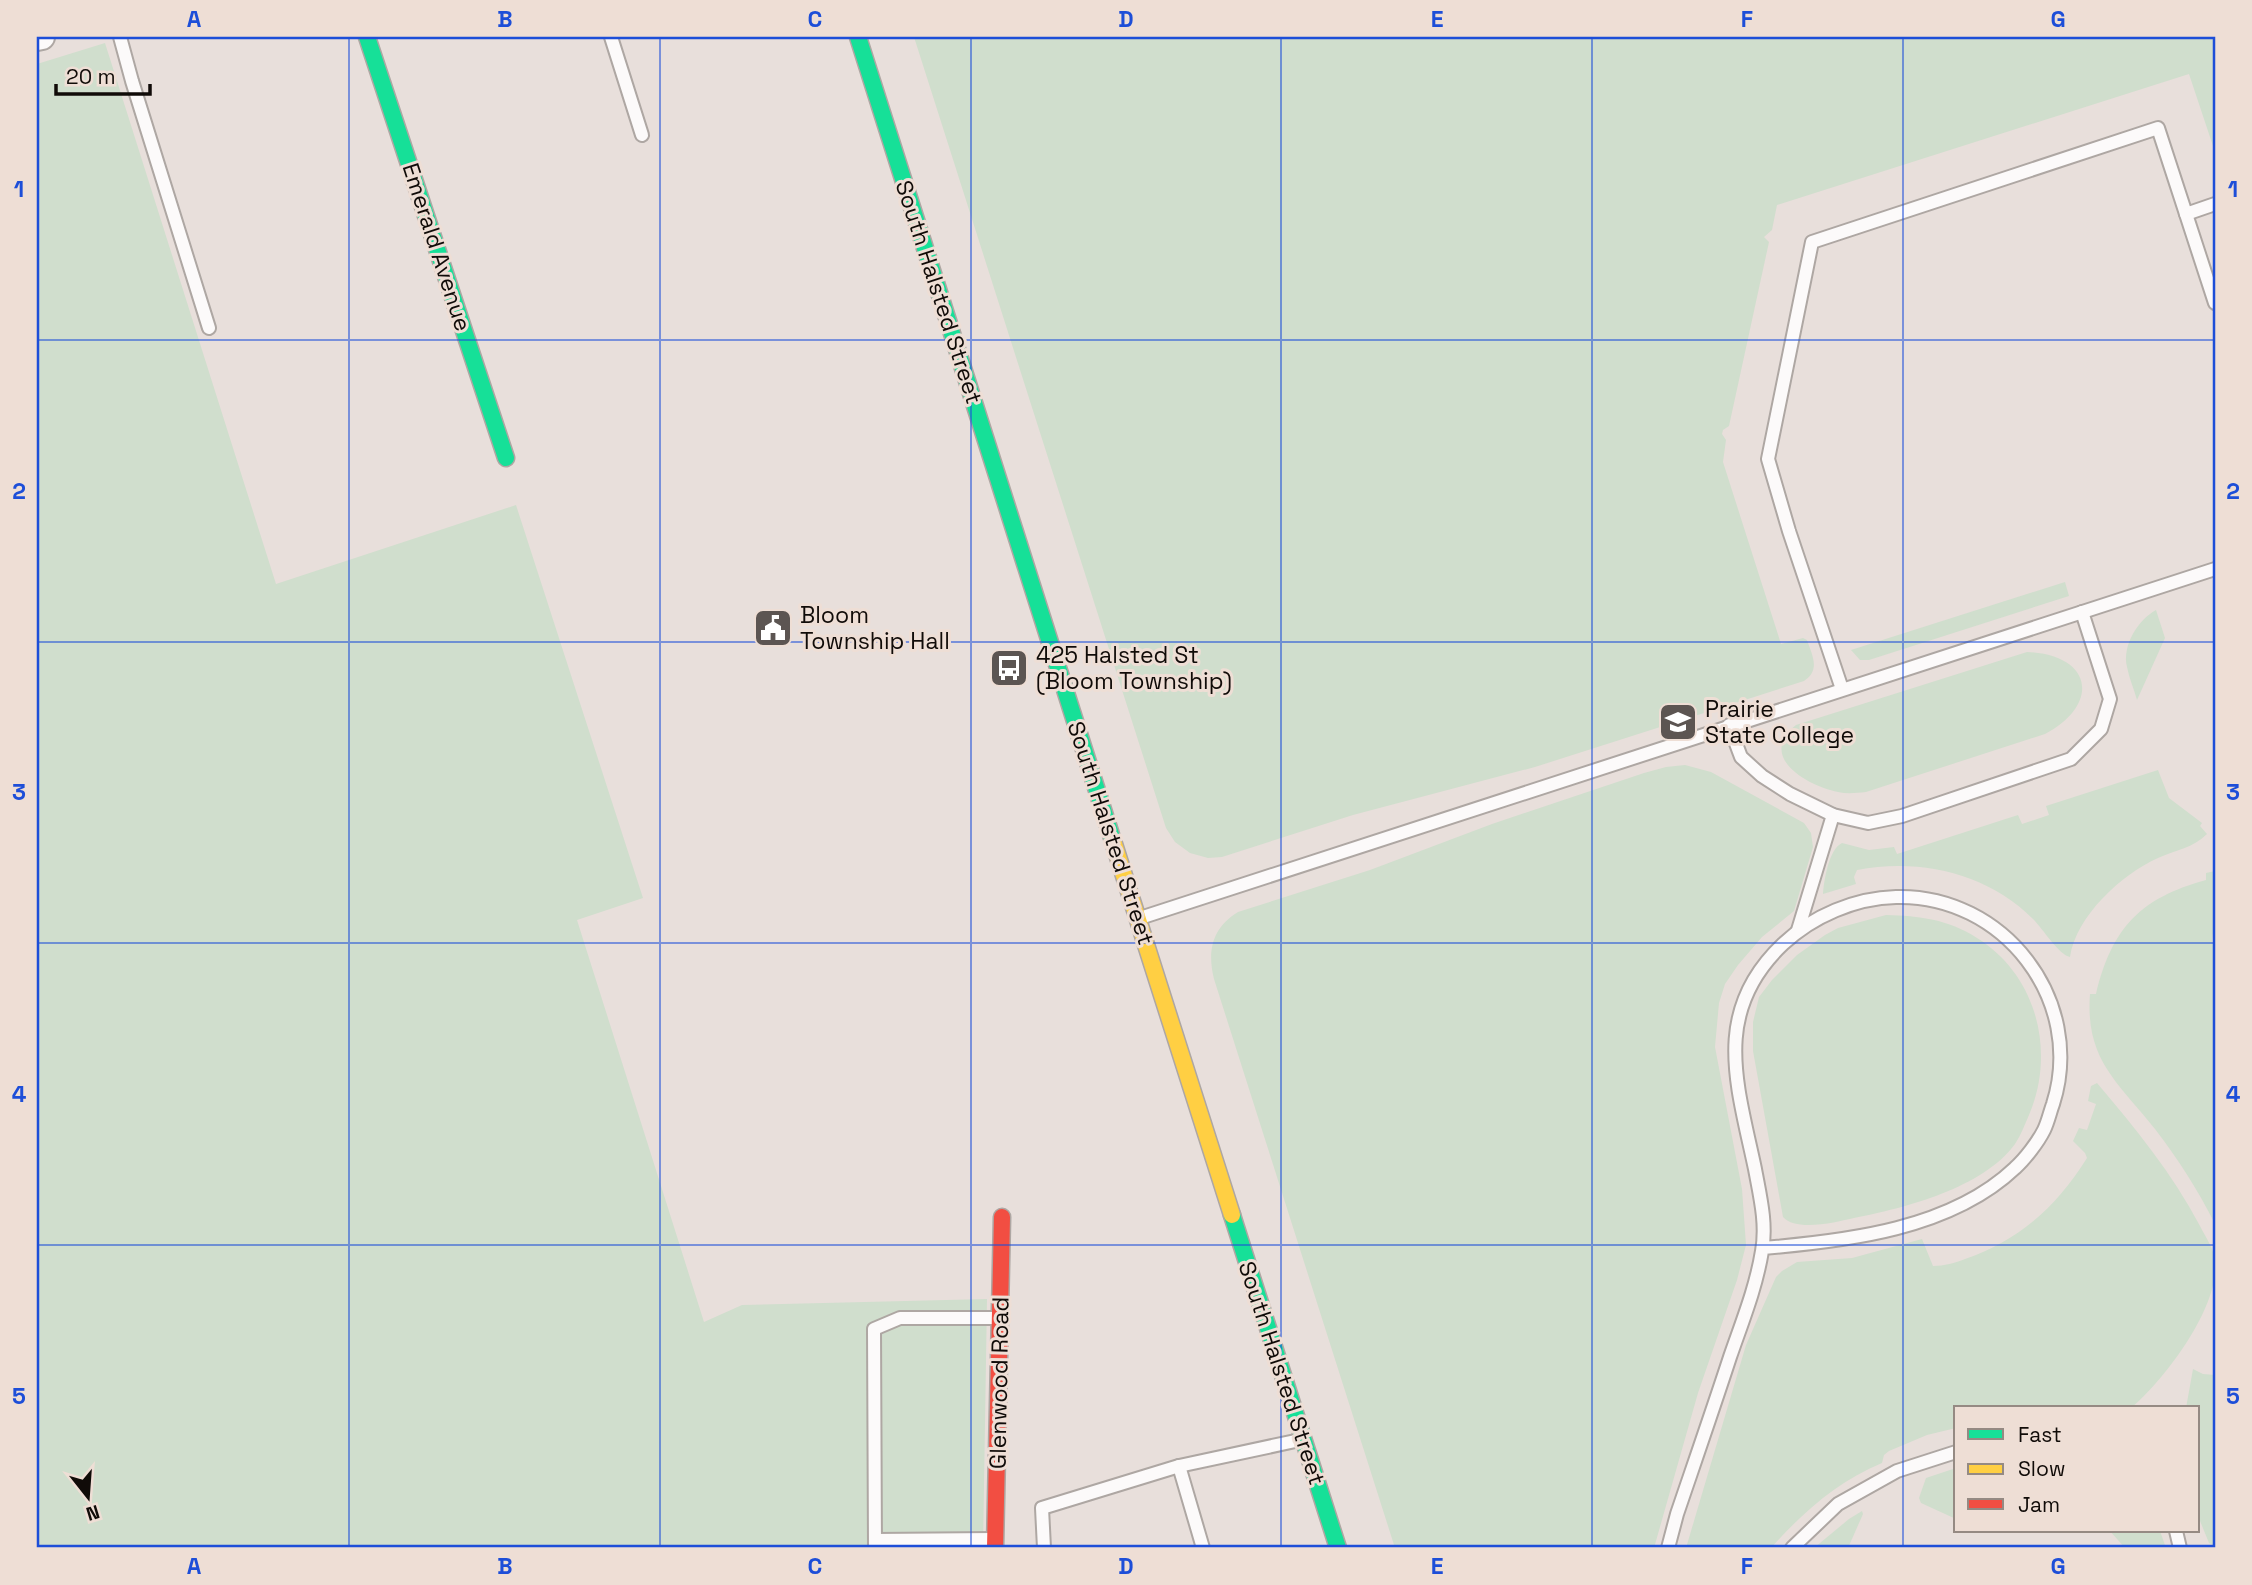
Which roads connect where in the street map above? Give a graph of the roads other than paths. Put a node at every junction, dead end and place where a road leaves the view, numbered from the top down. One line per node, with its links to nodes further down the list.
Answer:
1 (42, 37): 6 (street)
2 (120, 37): 11 (lane)
3 (367, 37): 12 (main road, Emerald Avenue)
4 (611, 37): 7 (lane)
5 (858, 37): 18 (main road, South Halsted Street)
6 (37, 38)
7 (642, 135)
8 (2215, 204): 9 (lane)
9 (2186, 214): 10 (lane); 15 (lane)
10 (2215, 303)
11 (209, 328)
12 (506, 458)
13 (2215, 569): 14 (lane)
14 (2082, 612): 15 (lane); 17 (lane)
15 (1842, 689): 16 (lane)
16 (1729, 726): 17 (lane); 18 (lane)
17 (1833, 814): 19 (lane)
18 (1138, 919): 23 (main road, South Halsted Street)
19 (1798, 930): 21 (lane); 21 (lane)
20 (1002, 1217): 22 (main road, Glenwood Road)
21 (1763, 1248): 31 (lane)
22 (1000, 1318): 26 (lane); 27 (main road, Glenwood Road)
23 (1303, 1439): 25 (lane); 30 (main road, South Halsted Street)
24 (1954, 1453): 32 (lane)
25 (1179, 1466): 28 (lane); 29 (lane)
26 (875, 1544): 27 (lane)
27 (995, 1544)
28 (1044, 1548)
29 (1203, 1548)
30 (1338, 1548)
31 (1668, 1548)
32 (1792, 1548)

